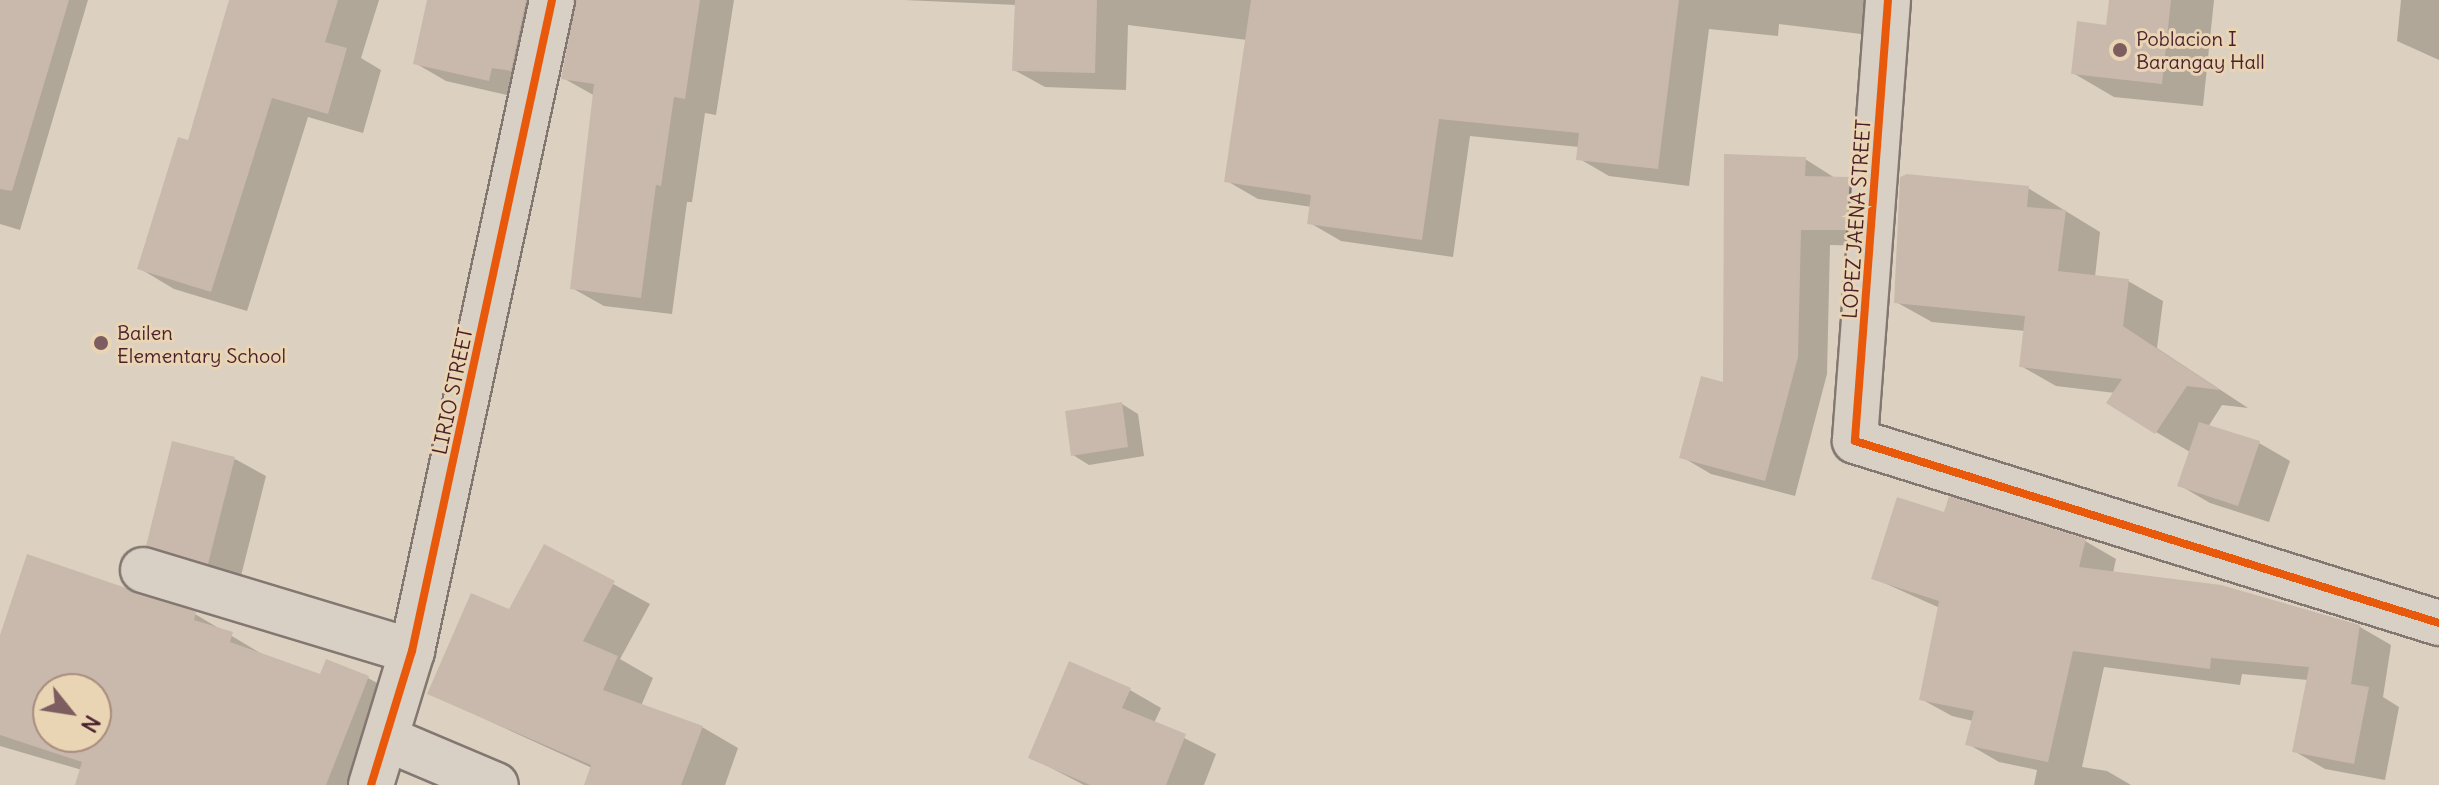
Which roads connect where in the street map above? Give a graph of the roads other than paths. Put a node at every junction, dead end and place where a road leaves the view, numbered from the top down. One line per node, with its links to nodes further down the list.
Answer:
1 (552, 0): 5 (street, LIRIO STREET)
2 (1888, 0): 4 (street, LOPEZ JAENA STREET)
3 (143, 570): 5 (street)
4 (2439, 623)
5 (412, 651): 6 (street, LIRIO STREET)
6 (387, 739): 7 (street, LIRIO STREET); 8 (street)
7 (371, 785)
8 (496, 785)

